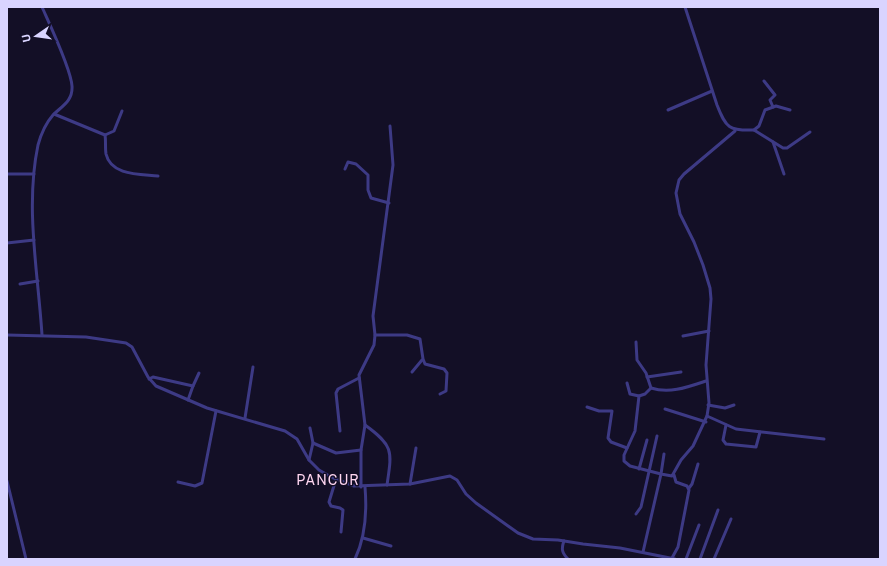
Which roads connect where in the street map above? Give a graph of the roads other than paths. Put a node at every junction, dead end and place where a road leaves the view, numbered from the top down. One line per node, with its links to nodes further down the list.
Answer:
1 (42, 7): 9 (street)
2 (685, 7): 4 (street)
3 (764, 81): 5 (street)
4 (712, 91): 6 (street); 11 (street)
5 (773, 107): 7 (street); 12 (street)
6 (668, 110)
7 (790, 110)
8 (122, 111): 14 (street)
9 (54, 114): 14 (street); 18 (street)
10 (390, 126): 21 (street)
11 (735, 130): 12 (street); 26 (street)
12 (754, 130): 15 (street)
13 (810, 132): 15 (street)
14 (104, 135): 20 (street)
15 (773, 142): 19 (street)
16 (345, 169): 21 (street)
17 (7, 174): 18 (street)
18 (34, 174): 22 (street)
19 (784, 174)
20 (158, 176)
21 (389, 203): 29 (street)
22 (34, 240): 23 (street); 24 (street)
23 (7, 243)
24 (38, 281): 25 (street); 28 (street)
25 (20, 284)
26 (709, 331): 30 (street); 40 (street)
27 (7, 335): 28 (street)
28 (42, 335): 39 (street)
29 (375, 336): 32 (street); 38 (street)
30 (683, 336)
31 (636, 342): 37 (street)
32 (422, 360): 34 (street); 44 (street)
33 (253, 367): 53 (street)
34 (412, 372)
35 (681, 372): 37 (street)
36 (199, 373): 42 (street)
37 (647, 377): 43 (street)
38 (359, 378): 55 (street); 58 (street)
39 (149, 379): 42 (street); 46 (street)
40 (706, 381): 43 (street); 48 (street)
41 (627, 382): 45 (street)
42 (193, 386): 46 (street)
43 (650, 388): 45 (street)
44 (440, 394)
45 (639, 396): 65 (street)
46 (188, 400): 51 (street)
47 (734, 404): 48 (street)
48 (708, 405): 52 (street)
49 (587, 407): 65 (street)
50 (665, 409): 54 (street)
51 (216, 411): 53 (street); 76 (street)
52 (707, 416): 54 (street); 56 (street)
53 (245, 418): 68 (street)
54 (706, 422): 73 (street)
55 (364, 425): 66 (street); 78 (street)
56 (726, 425): 59 (street); 59 (street)
57 (310, 428): 63 (street)
58 (340, 430)
59 (760, 432): 61 (street)
60 (657, 436): 71 (street)
61 (824, 439)
62 (647, 440): 70 (street)
63 (313, 443): 66 (street); 68 (street)
64 (416, 448): 77 (street)
65 (628, 448): 70 (street)
66 (362, 450): 79 (street)
67 (664, 454): 72 (street)
68 (309, 460): 74 (street)
69 (698, 464): 80 (street)
70 (639, 469): 71 (street)
71 (648, 471): 72 (street); 82 (street)
72 (661, 474): 73 (street); 89 (street)
73 (674, 474): 80 (street)
74 (336, 479): 79 (street); 85 (street)
75 (7, 481): 91 (street)
76 (178, 482)
77 (410, 484): 78 (street); 87 (street)
78 (387, 485): 79 (street)
79 (363, 487): 86 (street)
80 (689, 488): 95 (street)
81 (718, 510): 97 (street)
82 (636, 514)
83 (731, 518): 98 (street)
84 (699, 525): 96 (street)
85 (341, 532)
86 (363, 538): 88 (street); 92 (street)
87 (564, 541): 89 (street); 93 (street)
88 (391, 546)
89 (643, 552): 90 (street)
90 (648, 553): 94 (street); 95 (street)
91 (26, 559)
92 (356, 559)
93 (568, 559)
94 (648, 559)
95 (674, 559)
96 (686, 559)
97 (700, 559)
98 (714, 559)

